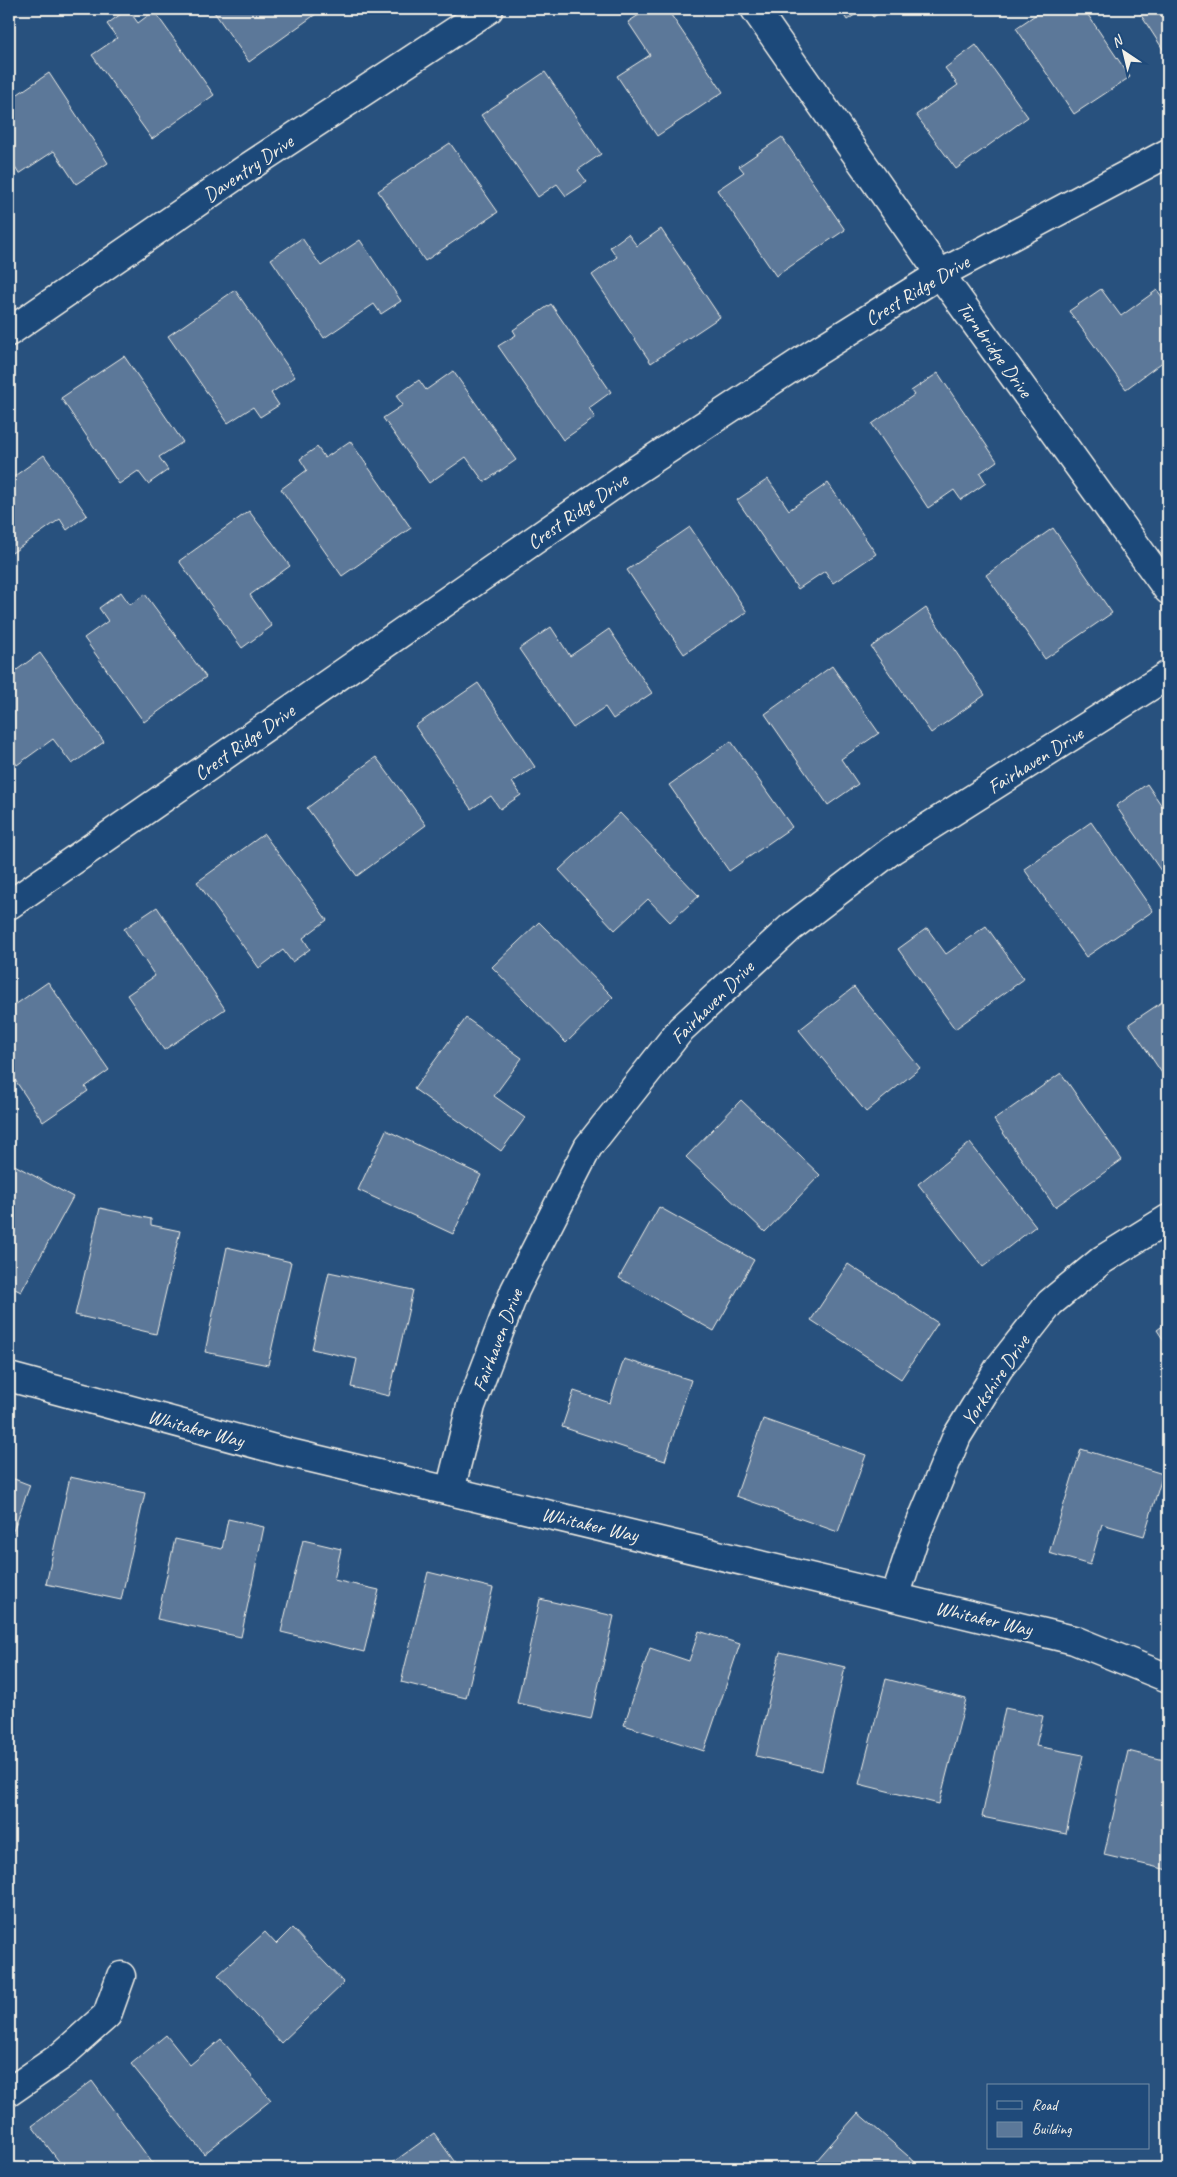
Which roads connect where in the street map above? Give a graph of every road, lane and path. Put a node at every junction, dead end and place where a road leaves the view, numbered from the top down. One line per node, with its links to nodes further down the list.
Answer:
1 (489, 9): 5 (street, Daventry Drive)
2 (755, 9): 4 (street, Turnbridge Drive)
3 (1168, 153): 4 (street, Crest Ridge Drive)
4 (940, 274): 6 (street, Turnbridge Drive); 8 (street, Crest Ridge Drive)
5 (9, 332)
6 (1168, 590)
7 (1168, 675): 11 (street, Fairhaven Drive)
8 (9, 905)
9 (1168, 1219): 12 (street, Yorkshire Drive)
10 (9, 1377): 11 (street, Whitaker Way)
11 (450, 1491): 12 (street, Whitaker Way)
12 (895, 1597): 13 (street, Whitaker Way)
13 (1168, 1678)
14 (121, 1976): 15 (street)
15 (9, 2092)

